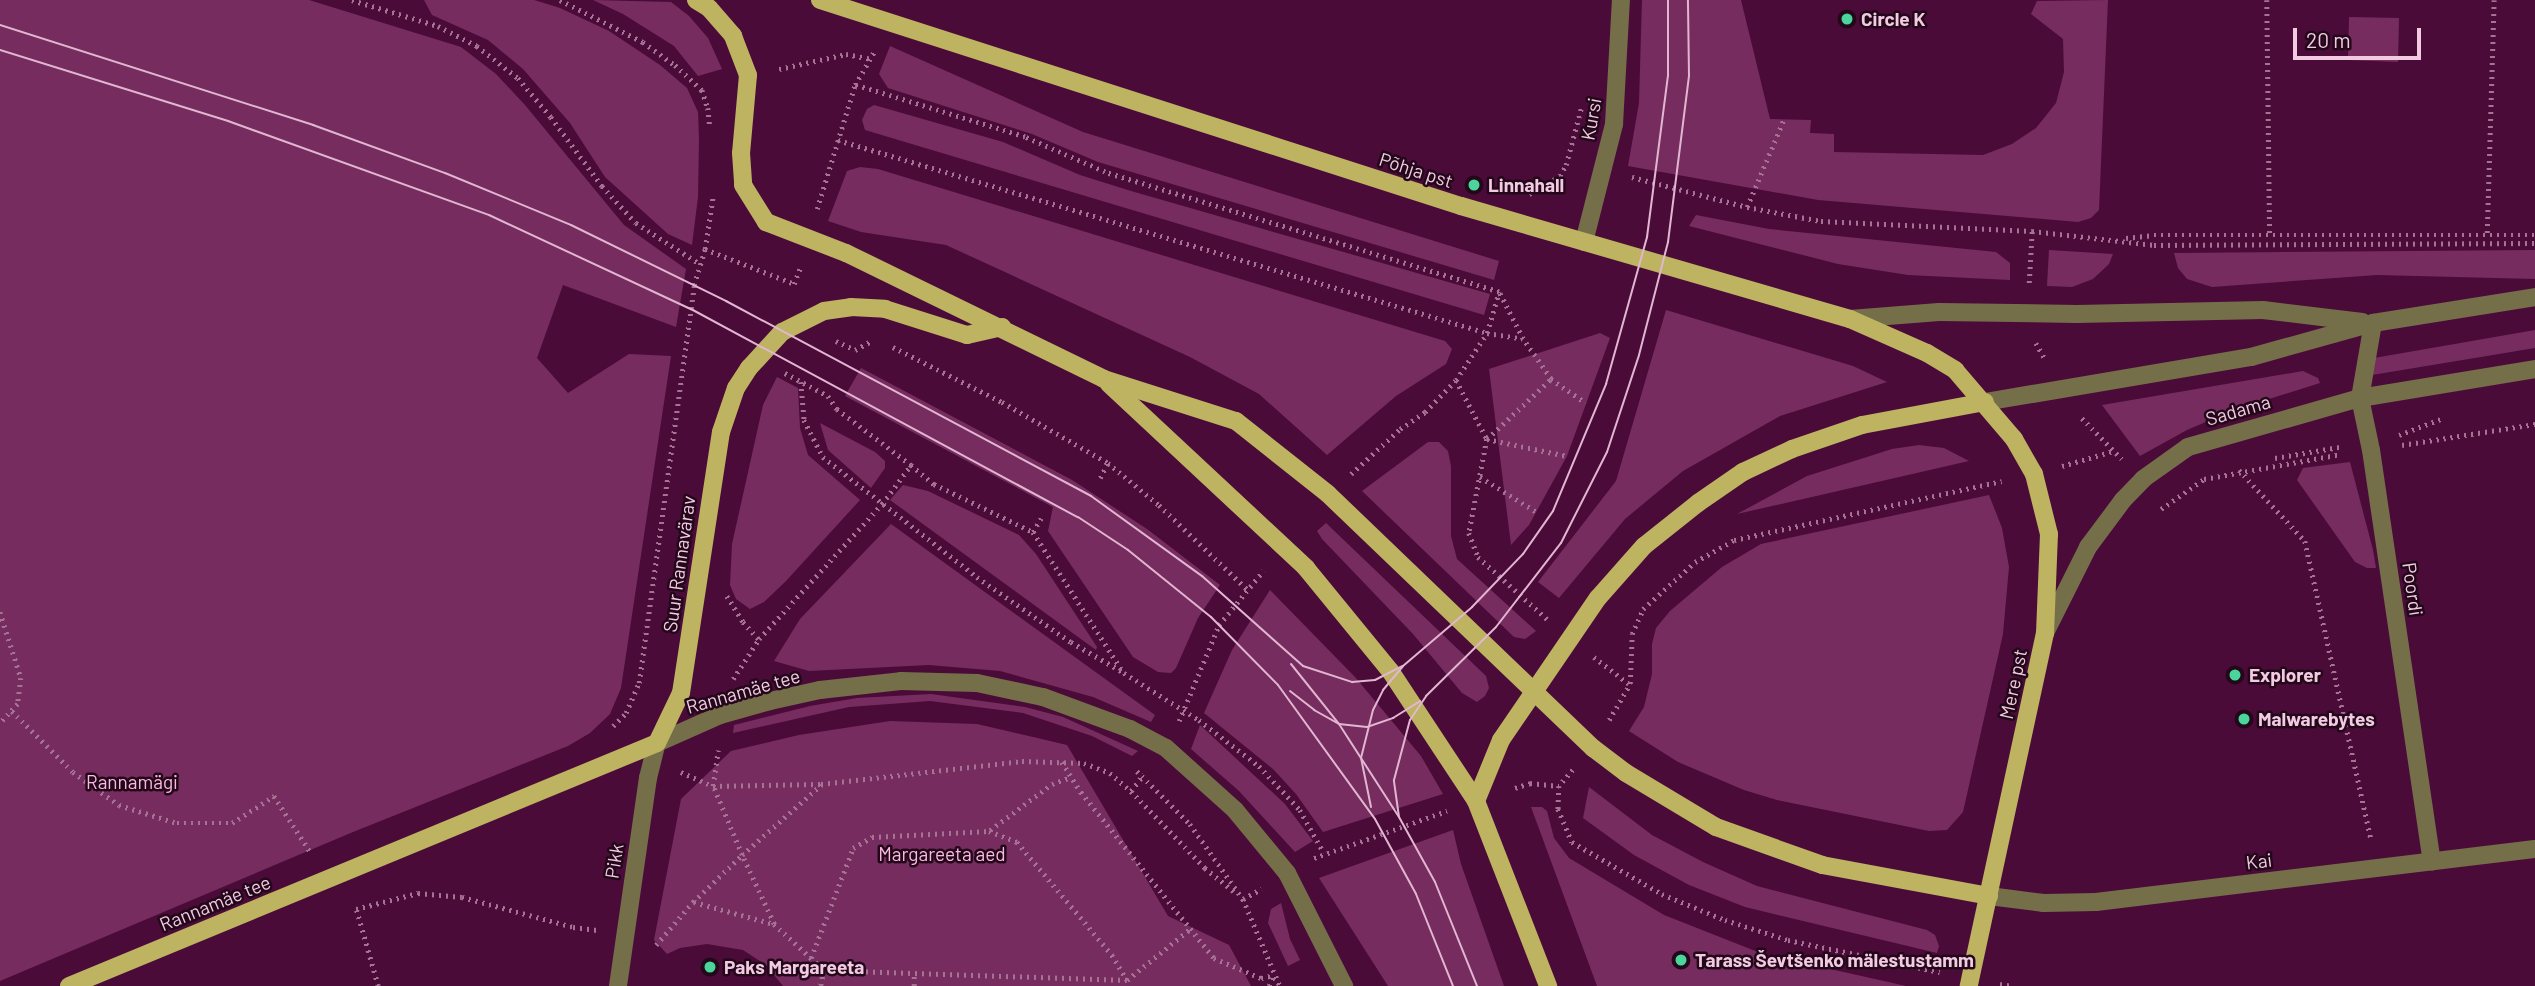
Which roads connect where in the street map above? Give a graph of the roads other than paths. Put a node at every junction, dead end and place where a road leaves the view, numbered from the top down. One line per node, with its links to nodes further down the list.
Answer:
1 (696, 0): 8 (main road)
2 (820, 0): 4 (main road, Põhja pst)
3 (1621, 0): 4 (street, Kursi)
4 (1584, 242): 6 (main road, Põhja pst)
5 (2535, 297): 7 (street)
6 (1850, 319): 7 (street); 12 (main road, Põhja pst)
7 (2373, 323): 11 (street, Poordi); 12 (street)
8 (1002, 327): 10 (main road); 15 (main road, Suur Rannavärav)
9 (2535, 369): 11 (street, Sadama)
10 (1104, 379): 14 (main road); 16 (main road)
11 (2360, 398): 13 (street, Sadama); 18 (street, Poordi)
12 (1985, 402): 13 (main road, Mere pst); 14 (main road)
13 (2045, 633): 19 (main road, Mere pst)
14 (1533, 691): 16 (main road); 19 (main road)
15 (657, 743): 21 (main road, Rannamäe tee); 22 (street, Pikk); 23 (street, Rannamäe tee)
16 (1476, 801): 24 (main road)
17 (2535, 849): 18 (street, Kai)
18 (2432, 862): 19 (street, Kai)
19 (1989, 896): 20 (main road, Mere pst)
20 (1970, 982)
21 (69, 986)
22 (618, 986)
23 (1344, 986)
24 (1548, 986)

